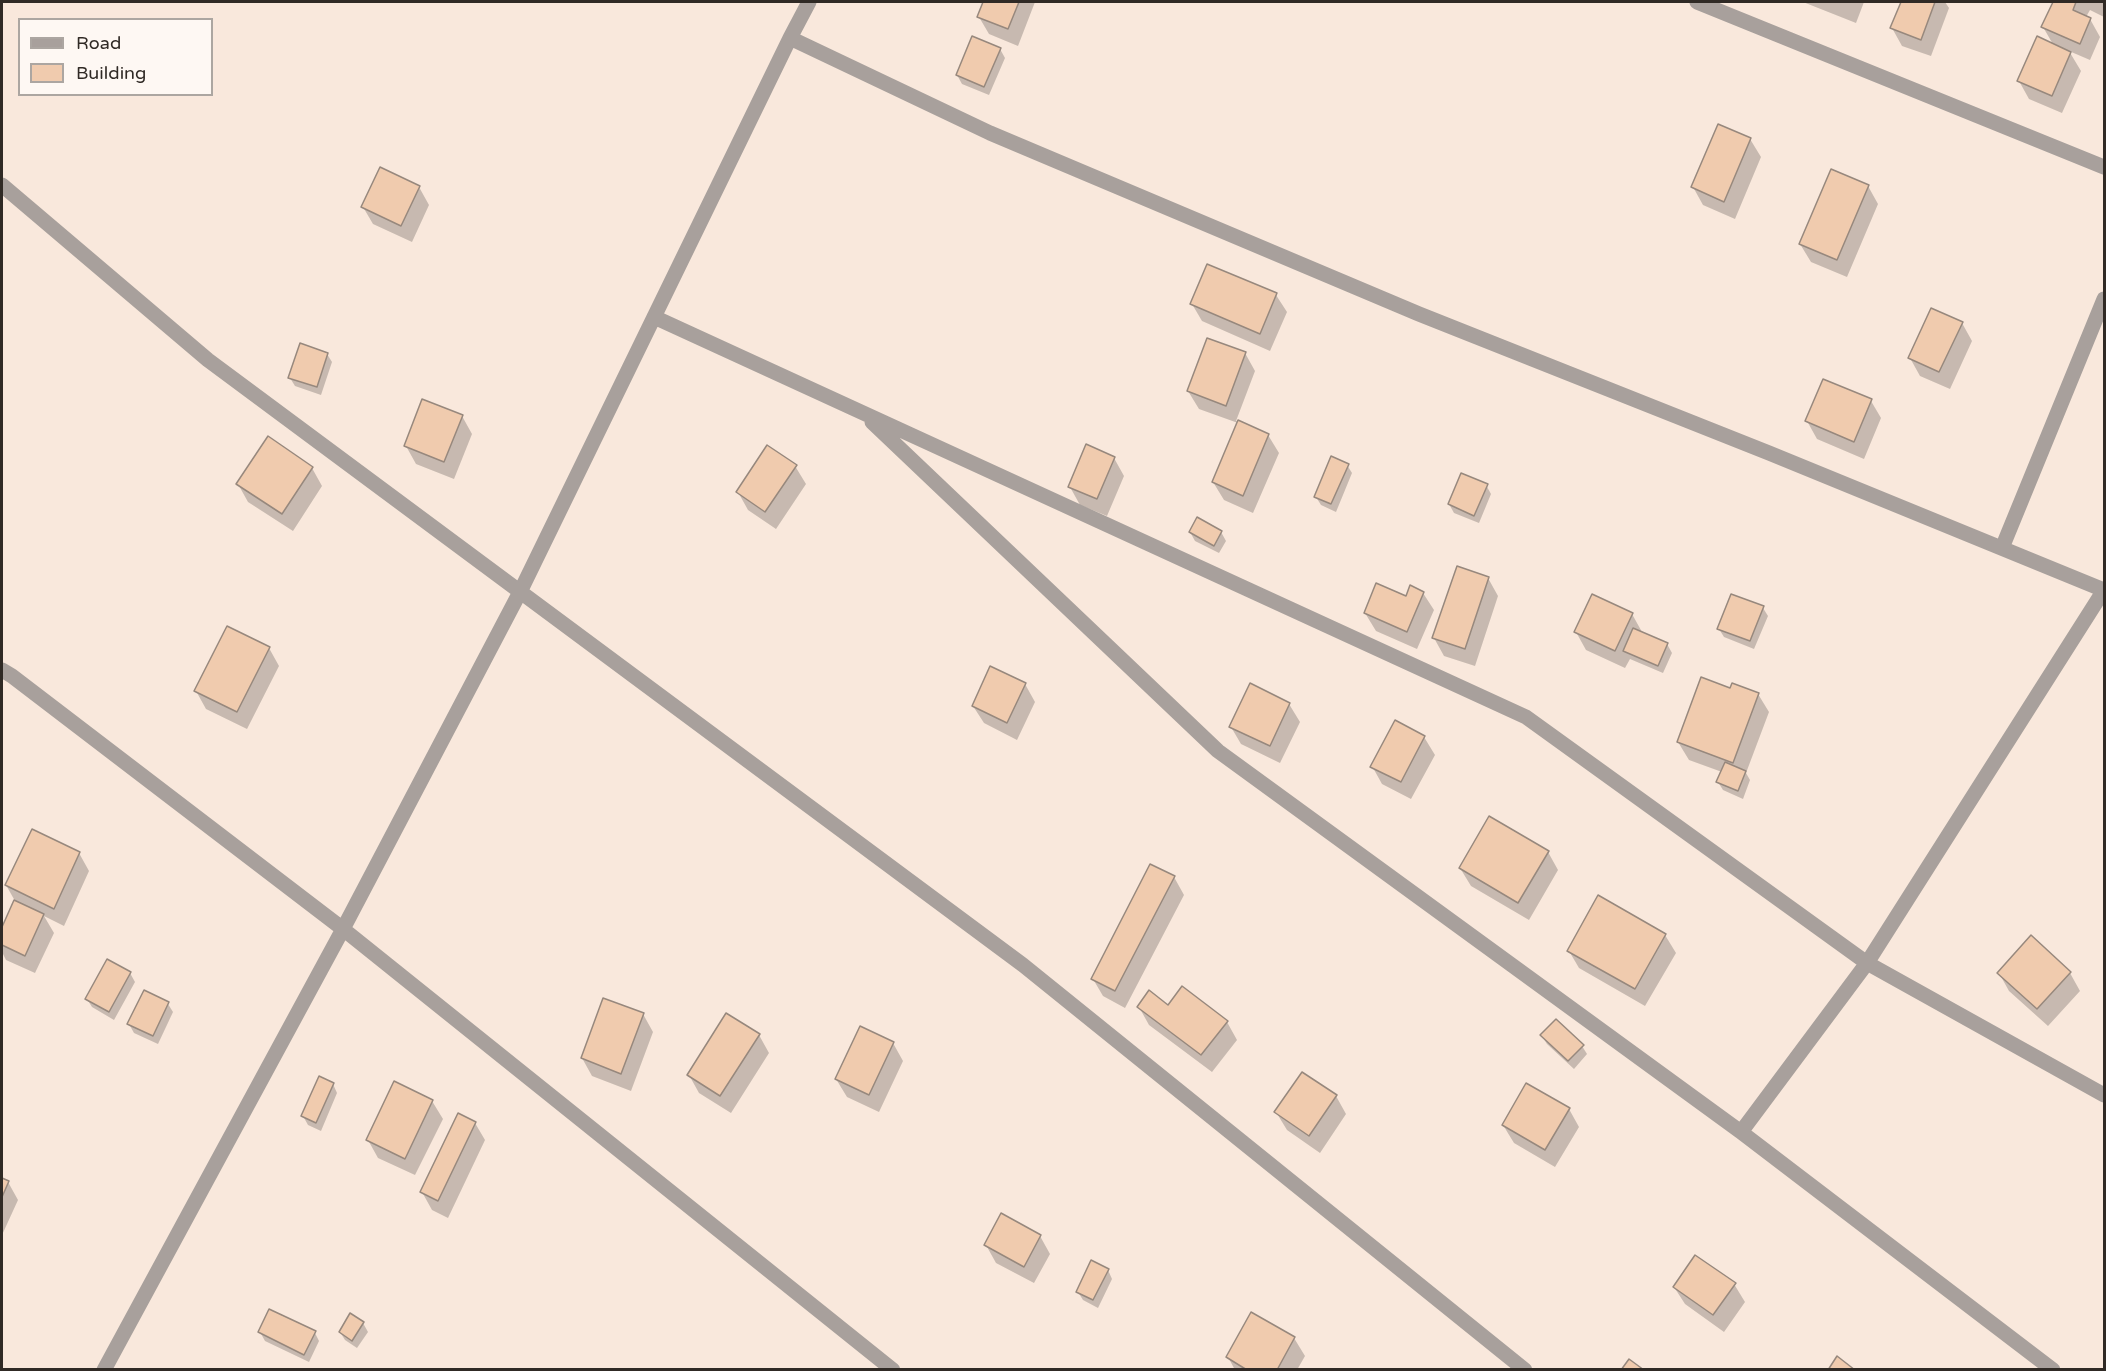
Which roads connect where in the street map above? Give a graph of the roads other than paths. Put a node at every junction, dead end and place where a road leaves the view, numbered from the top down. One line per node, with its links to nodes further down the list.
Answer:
1 (809, 2): 3 (street)
2 (1697, 2): 4 (street)
3 (790, 38): 7 (street); 9 (street)
4 (2104, 167)
5 (2, 185): 11 (street)
6 (2104, 299): 9 (street)
7 (654, 317): 8 (street); 11 (street)
8 (864, 413): 14 (street); 16 (street)
9 (2002, 548): 10 (street)
10 (2104, 590): 14 (street)
11 (520, 592): 13 (street); 19 (street)
12 (2, 670): 13 (street)
13 (343, 929): 17 (street); 18 (street)
14 (1866, 963): 15 (street); 16 (street)
15 (2104, 1095)
16 (1741, 1132): 20 (street)
17 (889, 1368)
18 (104, 1370)
19 (1525, 1370)
20 (2053, 1370)

